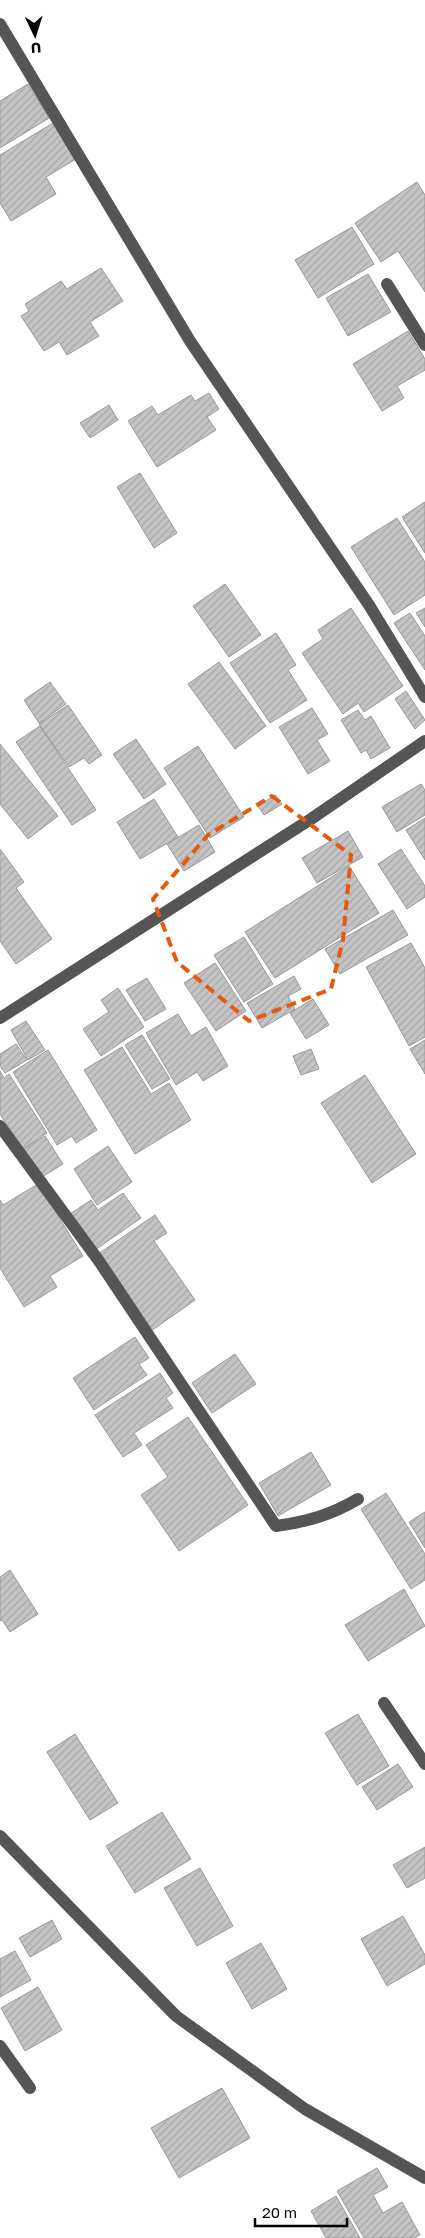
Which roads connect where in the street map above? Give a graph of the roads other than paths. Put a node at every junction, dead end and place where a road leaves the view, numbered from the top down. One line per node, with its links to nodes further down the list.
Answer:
1 (0, 24): 4 (street)
2 (387, 284): 3 (street)
3 (425, 345)
4 (425, 697)
5 (425, 741): 6 (street)
6 (0, 1018)
7 (0, 1126): 8 (street)
8 (358, 1499)
9 (384, 1703): 10 (street)
10 (425, 1764)
11 (0, 1836): 14 (street)
12 (0, 2046): 13 (street)
13 (30, 2088)
14 (425, 2178)

